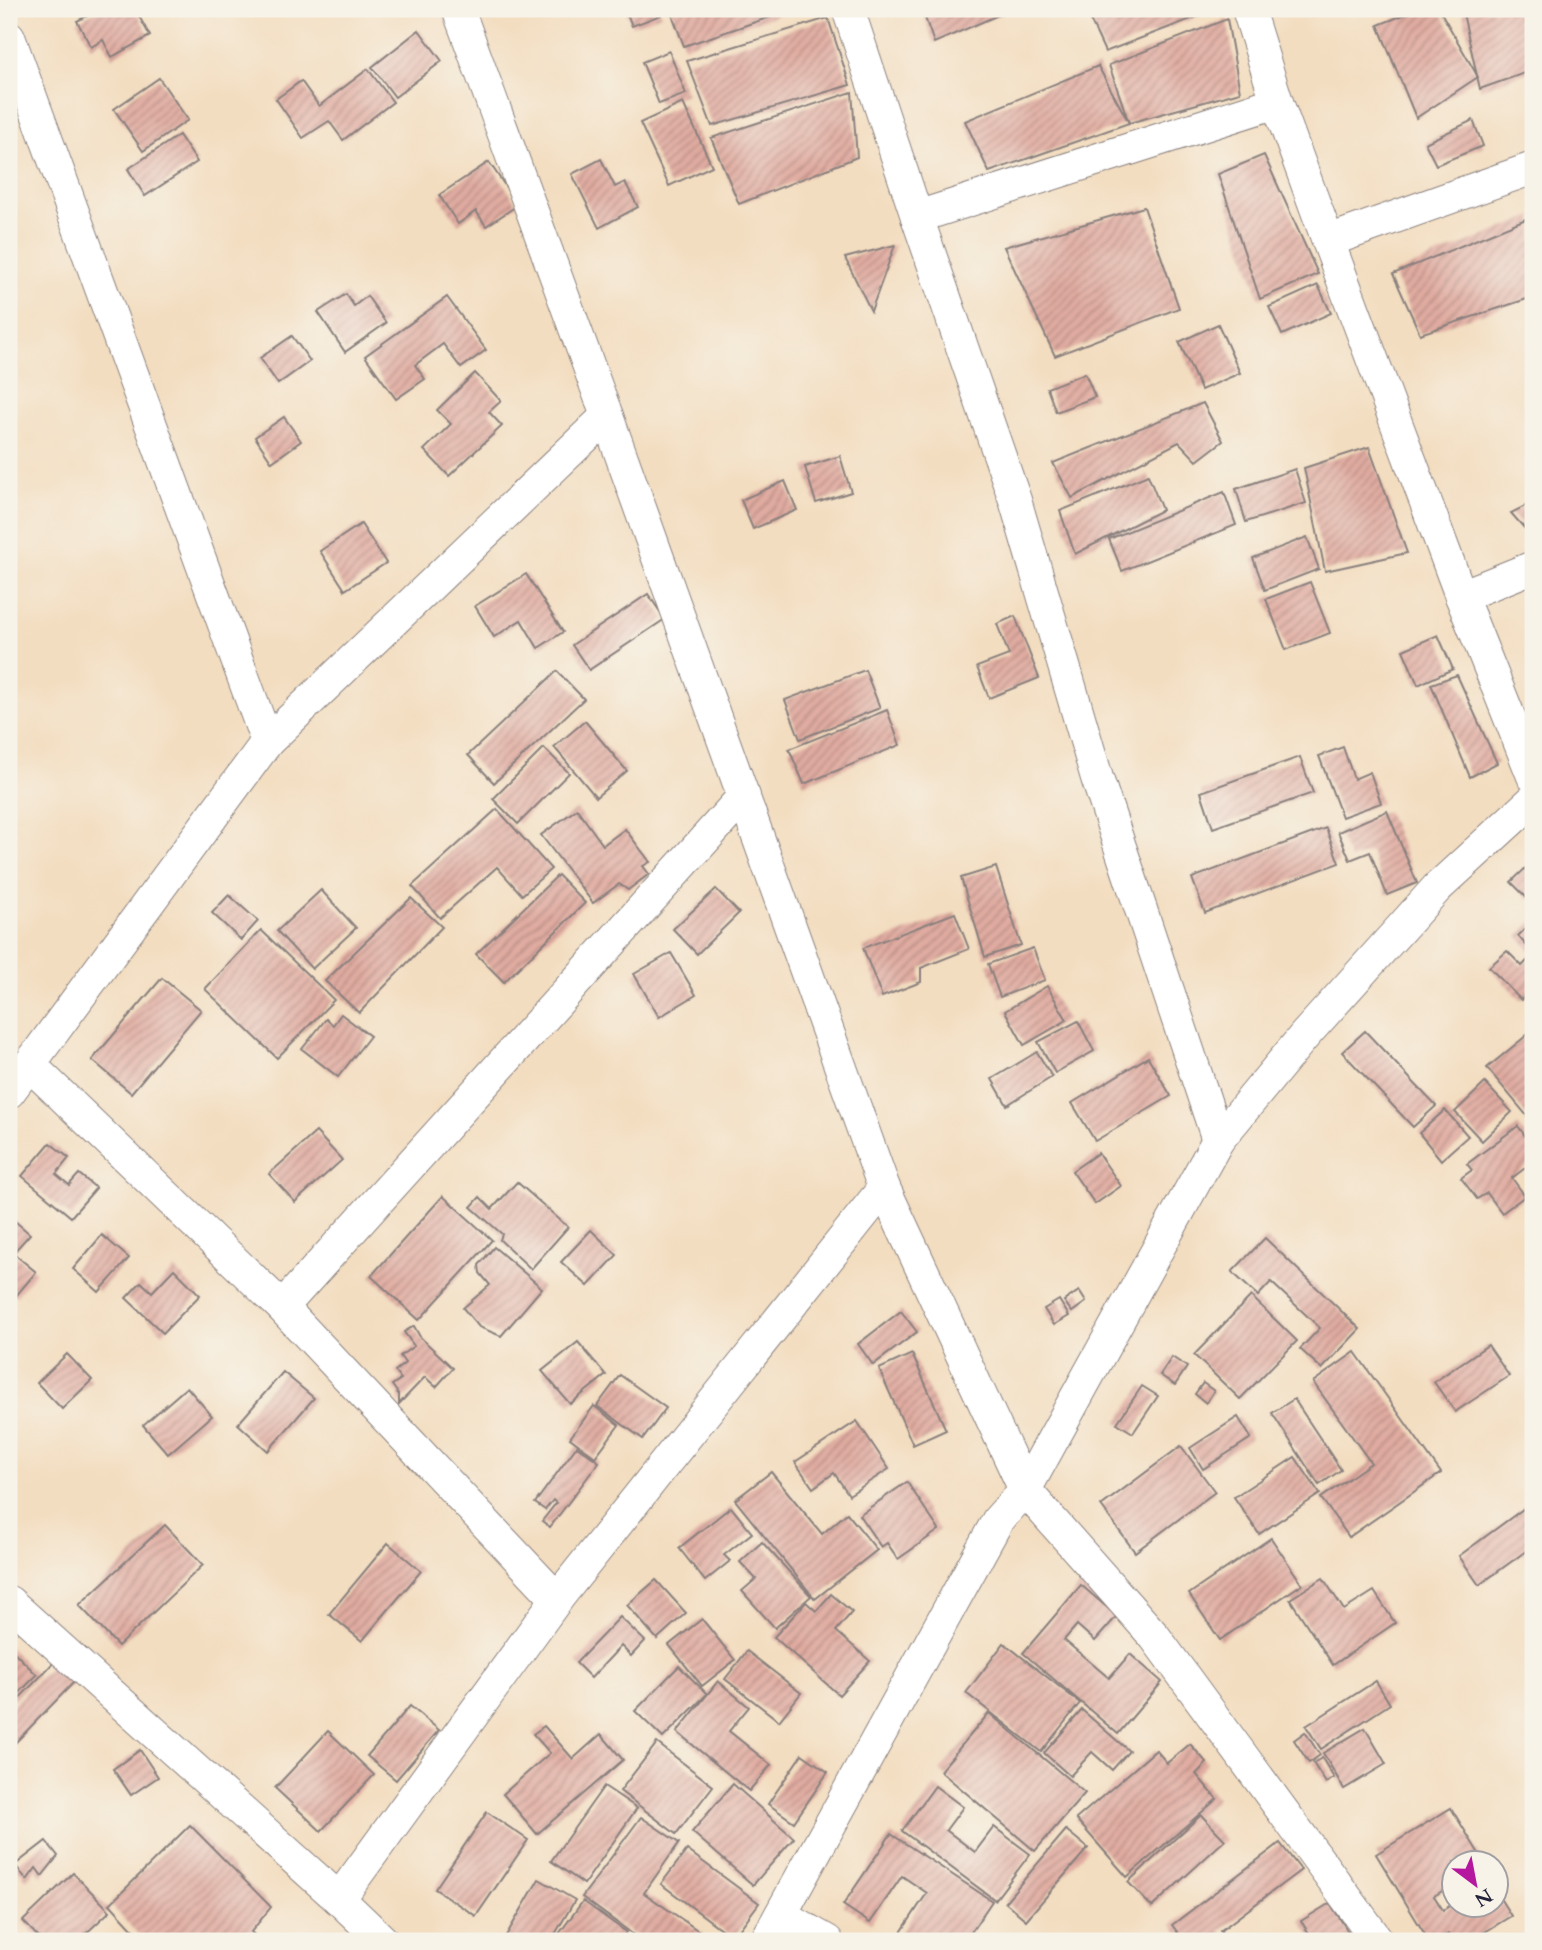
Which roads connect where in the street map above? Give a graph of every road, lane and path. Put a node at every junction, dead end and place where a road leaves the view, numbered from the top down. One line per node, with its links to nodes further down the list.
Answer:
1 (458, 9): 9 (street)
2 (848, 9): 7 (street)
3 (1248, 9): 5 (street)
4 (9, 37): 12 (street)
5 (1277, 102): 7 (street); 8 (street)
6 (1533, 168): 8 (street)
7 (917, 216): 18 (street)
8 (1328, 241): 11 (street)
9 (607, 416): 12 (street); 14 (street)
10 (1533, 568): 11 (street)
11 (1461, 596): 13 (street)
12 (267, 741): 16 (street)
13 (1533, 776)
14 (744, 796): 19 (street); 20 (street)
15 (1533, 800): 18 (street)
16 (30, 1065): 17 (street); 20 (street)
17 (9, 1092)
18 (1217, 1140): 21 (street)
19 (884, 1188): 21 (street); 22 (street)
20 (282, 1307): 22 (street)
21 (1025, 1490): 25 (street); 29 (street)
22 (557, 1599): 24 (street)
23 (9, 1602): 24 (street)
24 (339, 1899): 26 (street)
25 (781, 1914): 27 (street); 28 (street)
26 (383, 1941)
27 (766, 1941)
28 (827, 1941)
29 (1378, 1941)

